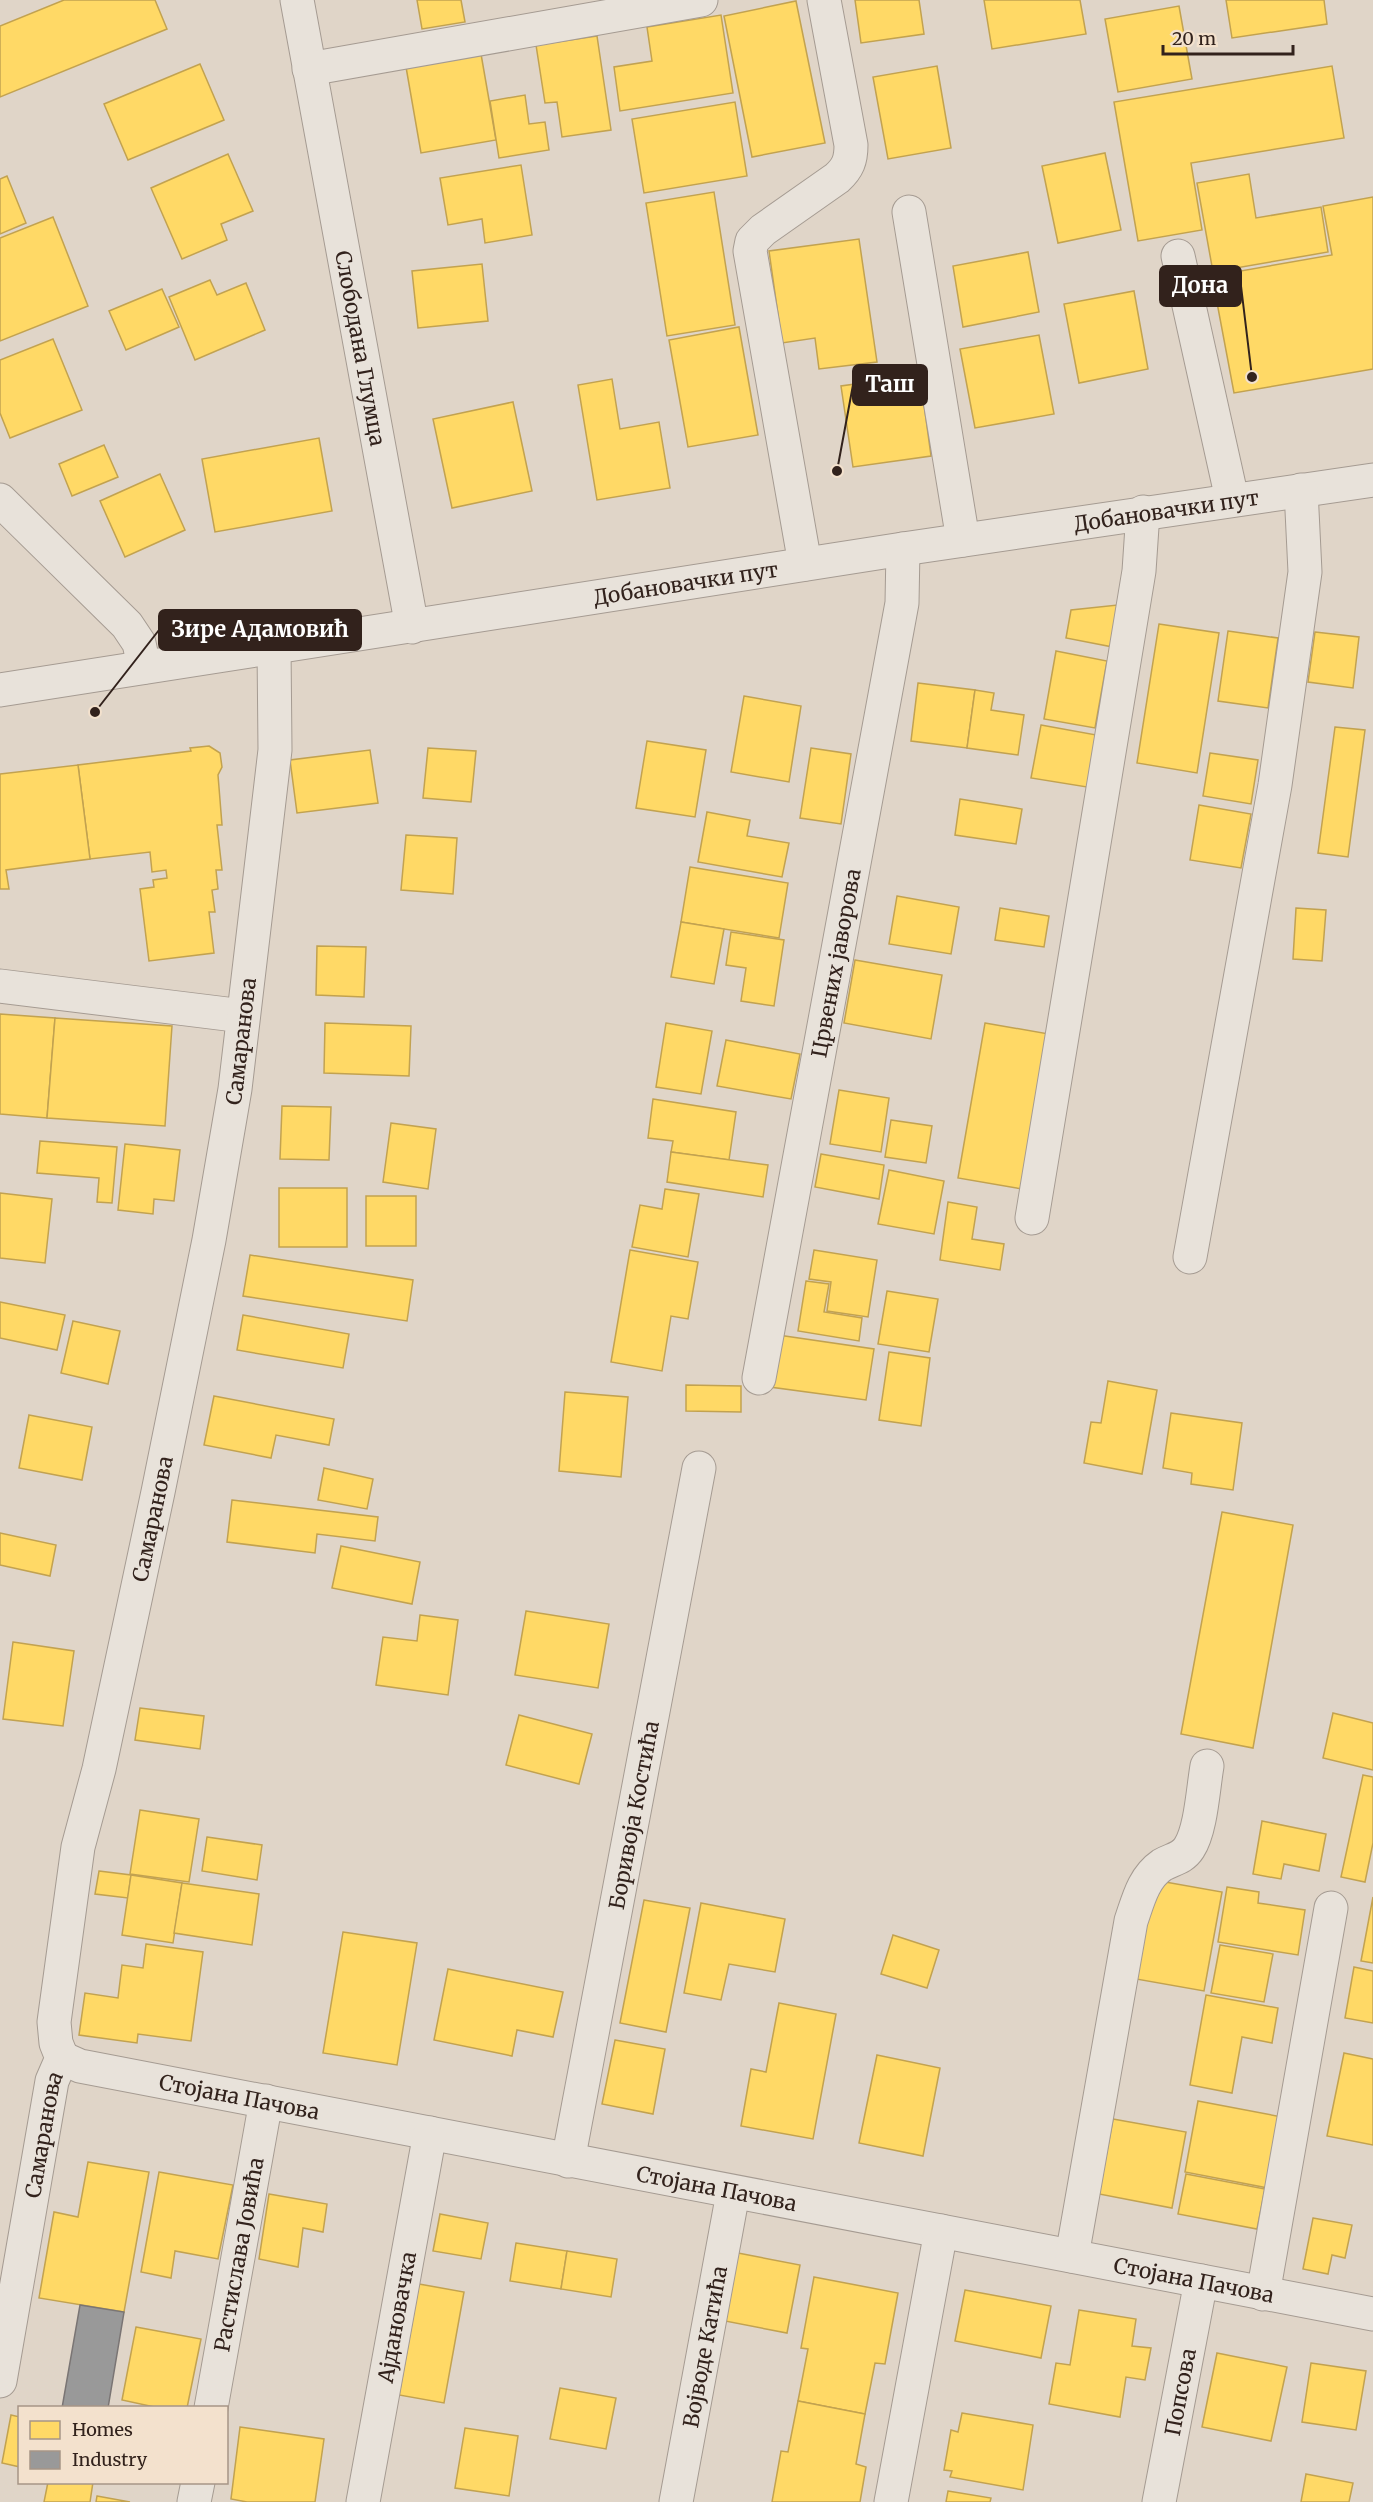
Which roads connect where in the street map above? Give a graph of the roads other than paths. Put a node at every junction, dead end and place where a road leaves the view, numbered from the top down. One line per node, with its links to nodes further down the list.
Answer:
1 (297, 0): 4 (street, Слободана Глумца)
2 (701, 0): 4 (street)
3 (824, 0): 14 (street)
4 (309, 69): 15 (street, Слободана Глумца)
5 (909, 212): 12 (street)
6 (1178, 256): 9 (street)
7 (1373, 480): 8 (street, Добановачки пут)
8 (1301, 490): 9 (street, Добановачки пут); 22 (street)
9 (1232, 499): 11 (street, Добановачки пут)
10 (0, 500): 17 (street)
11 (1143, 512): 12 (street, Добановачки пут); 21 (street)
12 (963, 540): 13 (street, Добановачки пут)
13 (903, 549): 14 (street, Добановачки пут); 23 (street, Црвених јаворова)
14 (804, 564): 15 (street, Добановачки пут)
15 (412, 627): 16 (street, Добановачки пут)
16 (274, 647): 17 (street, Добановачки пут); 20 (street, Самаранова)
17 (144, 667): 18 (street, Добановачки пут)
18 (0, 690)
19 (0, 986): 20 (street)
20 (243, 1016): 27 (street, Самаранова)
21 (1032, 1218)
22 (1190, 1257)
23 (759, 1378)
24 (699, 1468): 30 (street, Боривоја Костића)
25 (1207, 1766): 33 (street)
26 (1331, 1908): 35 (street)
27 (62, 2058): 28 (street, Стојана Пачова); 37 (street, Самаранова)
28 (266, 2101): 29 (street, Стојана Пачова); 38 (street, Растислава Јовића)
29 (430, 2133): 30 (street, Стојана Пачова); 41 (street, Ајдановачка)
30 (568, 2161): 31 (street, Стојана Пачова)
31 (733, 2193): 32 (street, Стојана Пачова); 42 (street, Војводе Катића)
32 (941, 2231): 33 (street, Стојана Пачова); 43 (street)
33 (1072, 2256): 34 (street, Стојана Пачова)
34 (1201, 2281): 35 (street, Стојана Пачова); 44 (street, Попсова)
35 (1263, 2294): 36 (street, Стојана Пачова)
36 (1373, 2314)
37 (0, 2381)
38 (211, 2406)
39 (198, 2484): 40 (street)
40 (194, 2502)
41 (363, 2502)
42 (676, 2502)
43 (891, 2502)
44 (1159, 2502)

